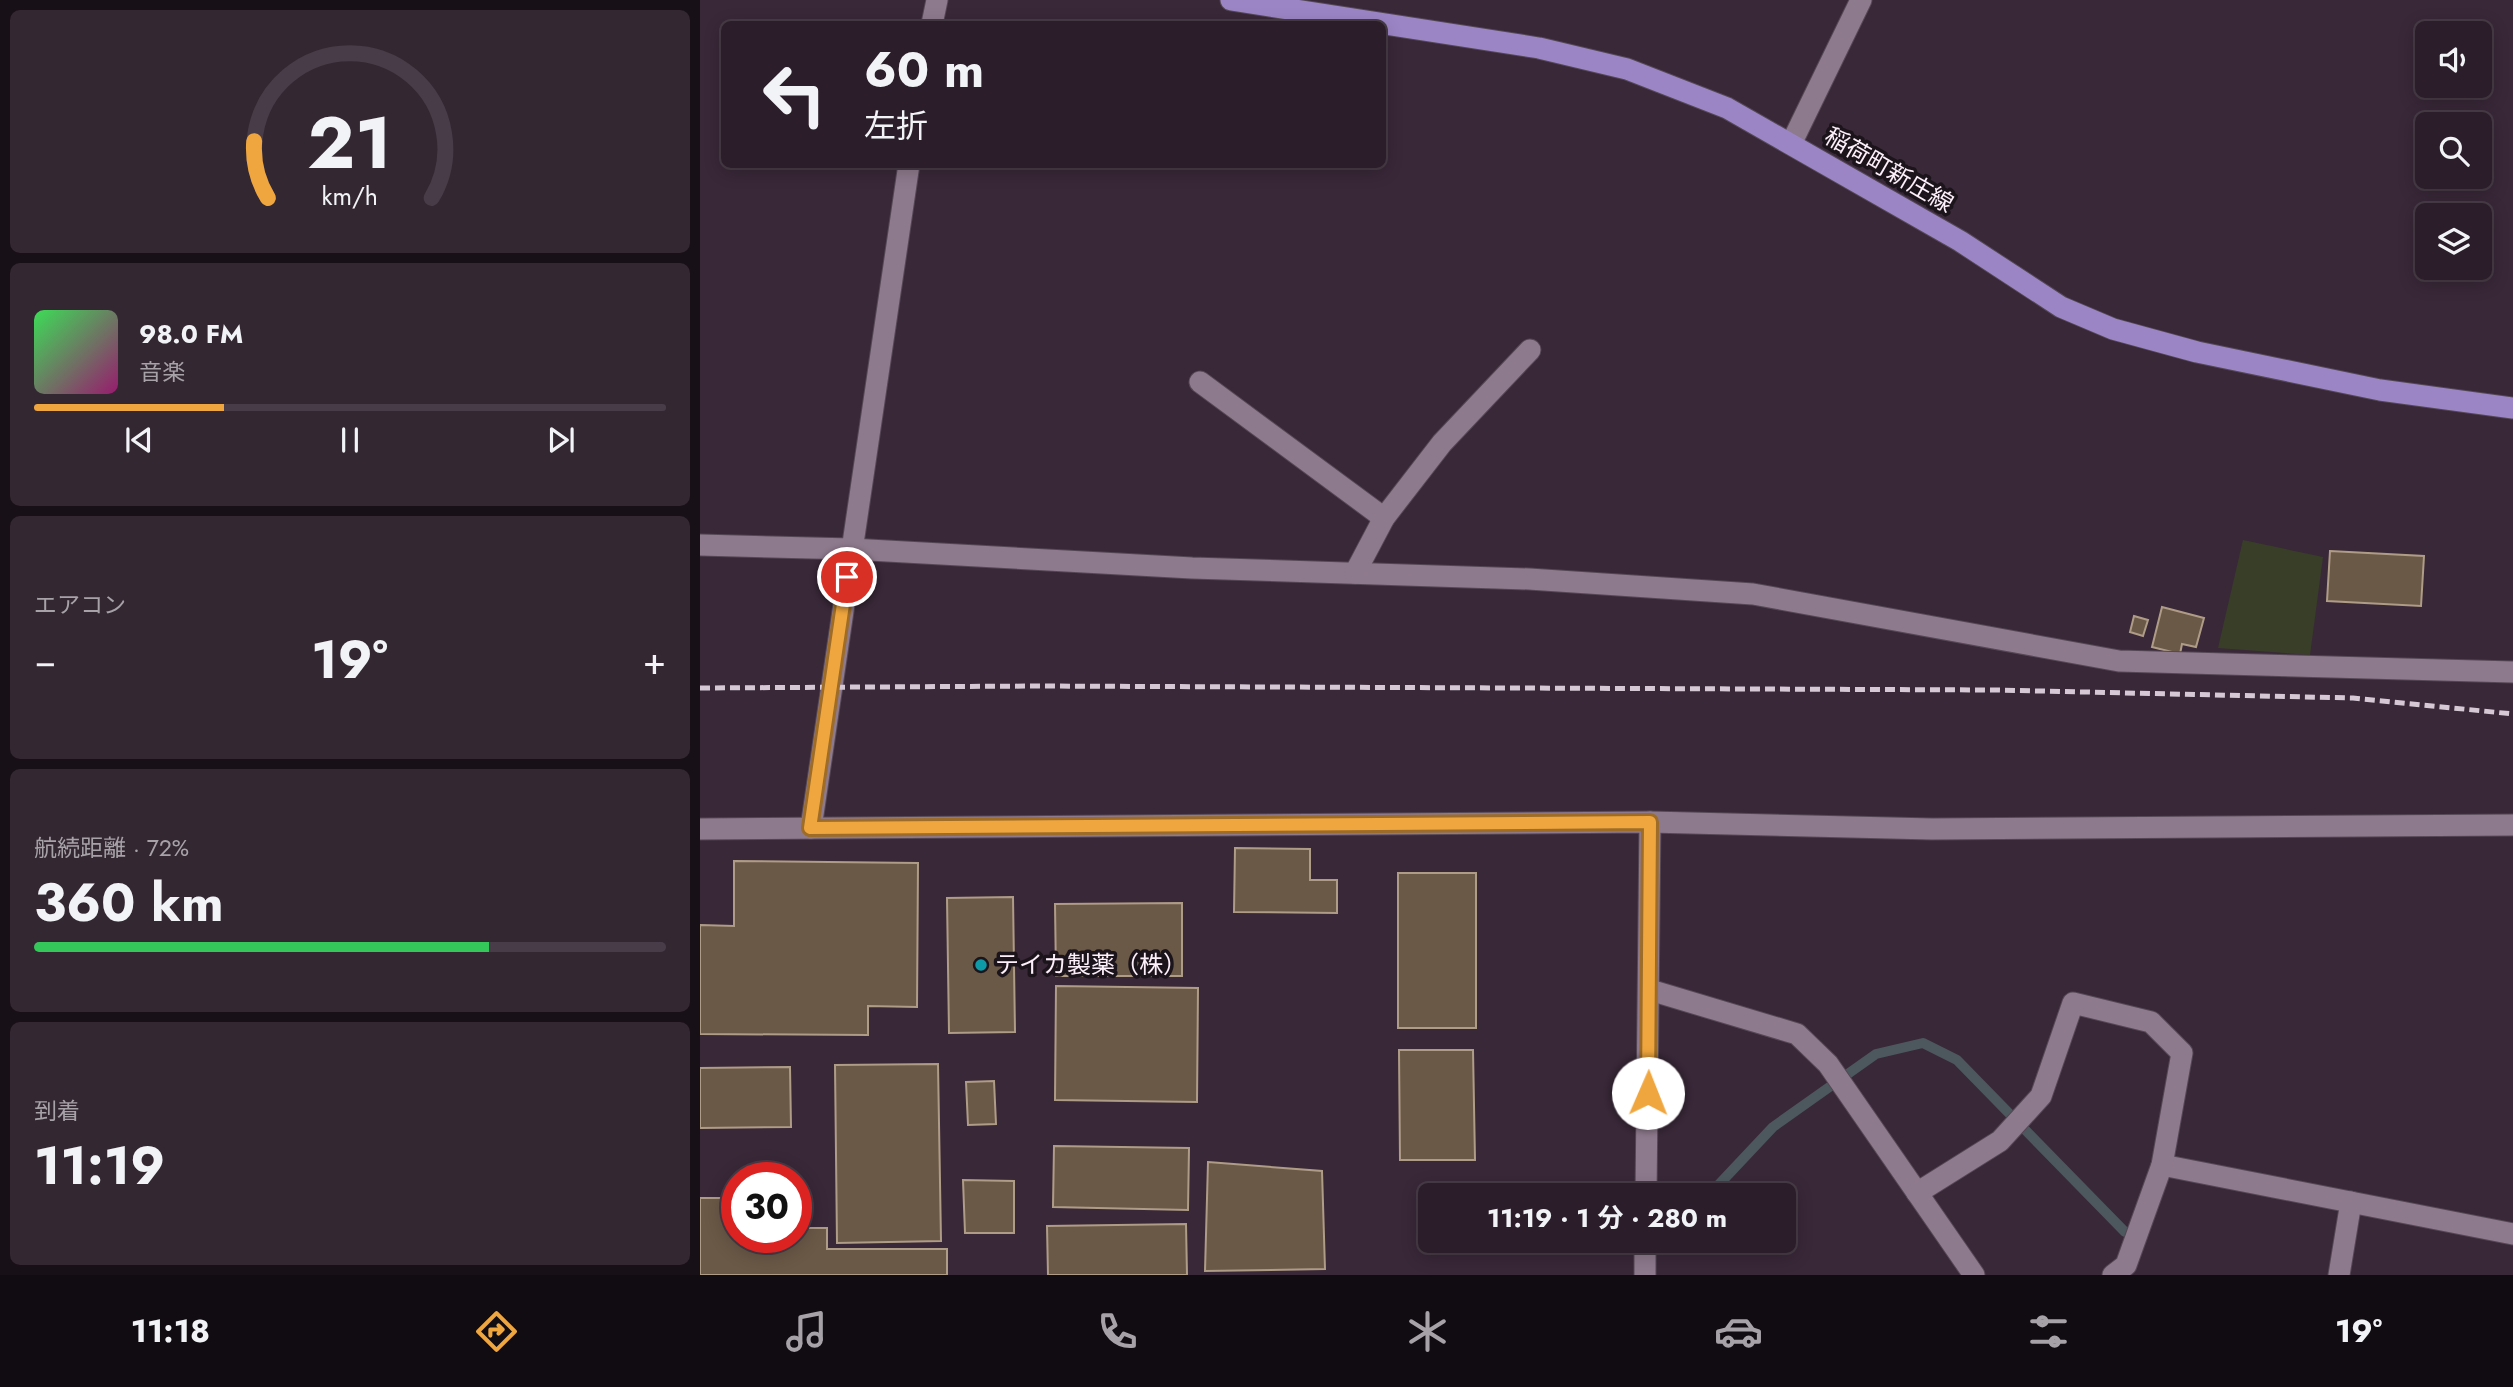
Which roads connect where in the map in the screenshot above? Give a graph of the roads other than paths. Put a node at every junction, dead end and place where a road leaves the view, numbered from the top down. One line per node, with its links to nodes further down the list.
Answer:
1 (936, 0): 4 (street)
2 (1231, 0): 5 (main road, 稲荷町新庄線)
3 (1861, 0): 7 (street)
4 (932, 21)
5 (1366, 21)
6 (1386, 24): 7 (main road, 稲荷町新庄線)
7 (1790, 144): 11 (main road, 稲荷町新庄線)
8 (908, 168): 14 (street)
9 (1530, 350): 12 (street)
10 (1200, 382): 12 (street)
11 (2513, 408)
12 (1384, 518): 15 (street)
13 (700, 545): 14 (street)
14 (851, 549): 15 (street); 19 (street)
15 (1354, 573): 16 (street)
16 (2513, 671)
17 (1650, 822): 18 (street); 19 (street); 21 (street)
18 (2513, 825)
19 (810, 828): 20 (street)
20 (700, 829)
21 (1650, 990): 23 (street); 24 (street)
22 (2162, 1165): 24 (street); 25 (street); 28 (street)
23 (1646, 1183)
24 (1917, 1193): 30 (street)
25 (2351, 1202): 26 (street); 31 (street)
26 (2513, 1234)
27 (1645, 1253): 29 (street)
28 (2125, 1272)
29 (1645, 1275)
30 (1974, 1275)
31 (2339, 1275)

